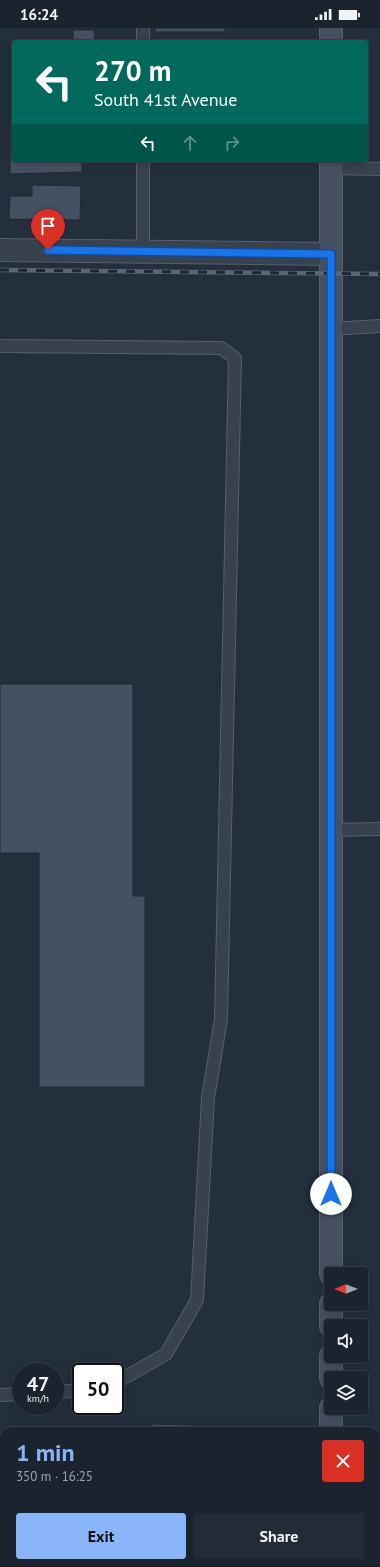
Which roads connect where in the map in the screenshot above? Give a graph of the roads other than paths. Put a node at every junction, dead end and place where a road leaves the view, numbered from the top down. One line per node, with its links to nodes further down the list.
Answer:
1 (144, 28): 3 (lane)
2 (331, 28): 4 (main road)
3 (144, 40)
4 (331, 40)
5 (143, 162): 9 (lane)
6 (331, 164): 7 (lane); 10 (main road)
7 (380, 169)
8 (0, 250): 9 (street)
9 (143, 251): 10 (street)
10 (331, 254): 12 (main road)
11 (380, 326): 12 (lane)
12 (331, 329): 15 (main road)
13 (0, 346): 17 (lane)
14 (380, 829): 15 (lane)
15 (331, 830): 16 (main road)
16 (331, 1267)
17 (124, 1378)
18 (12, 1395): 19 (lane)
19 (0, 1396)
20 (331, 1415): 21 (main road)
21 (331, 1427)

